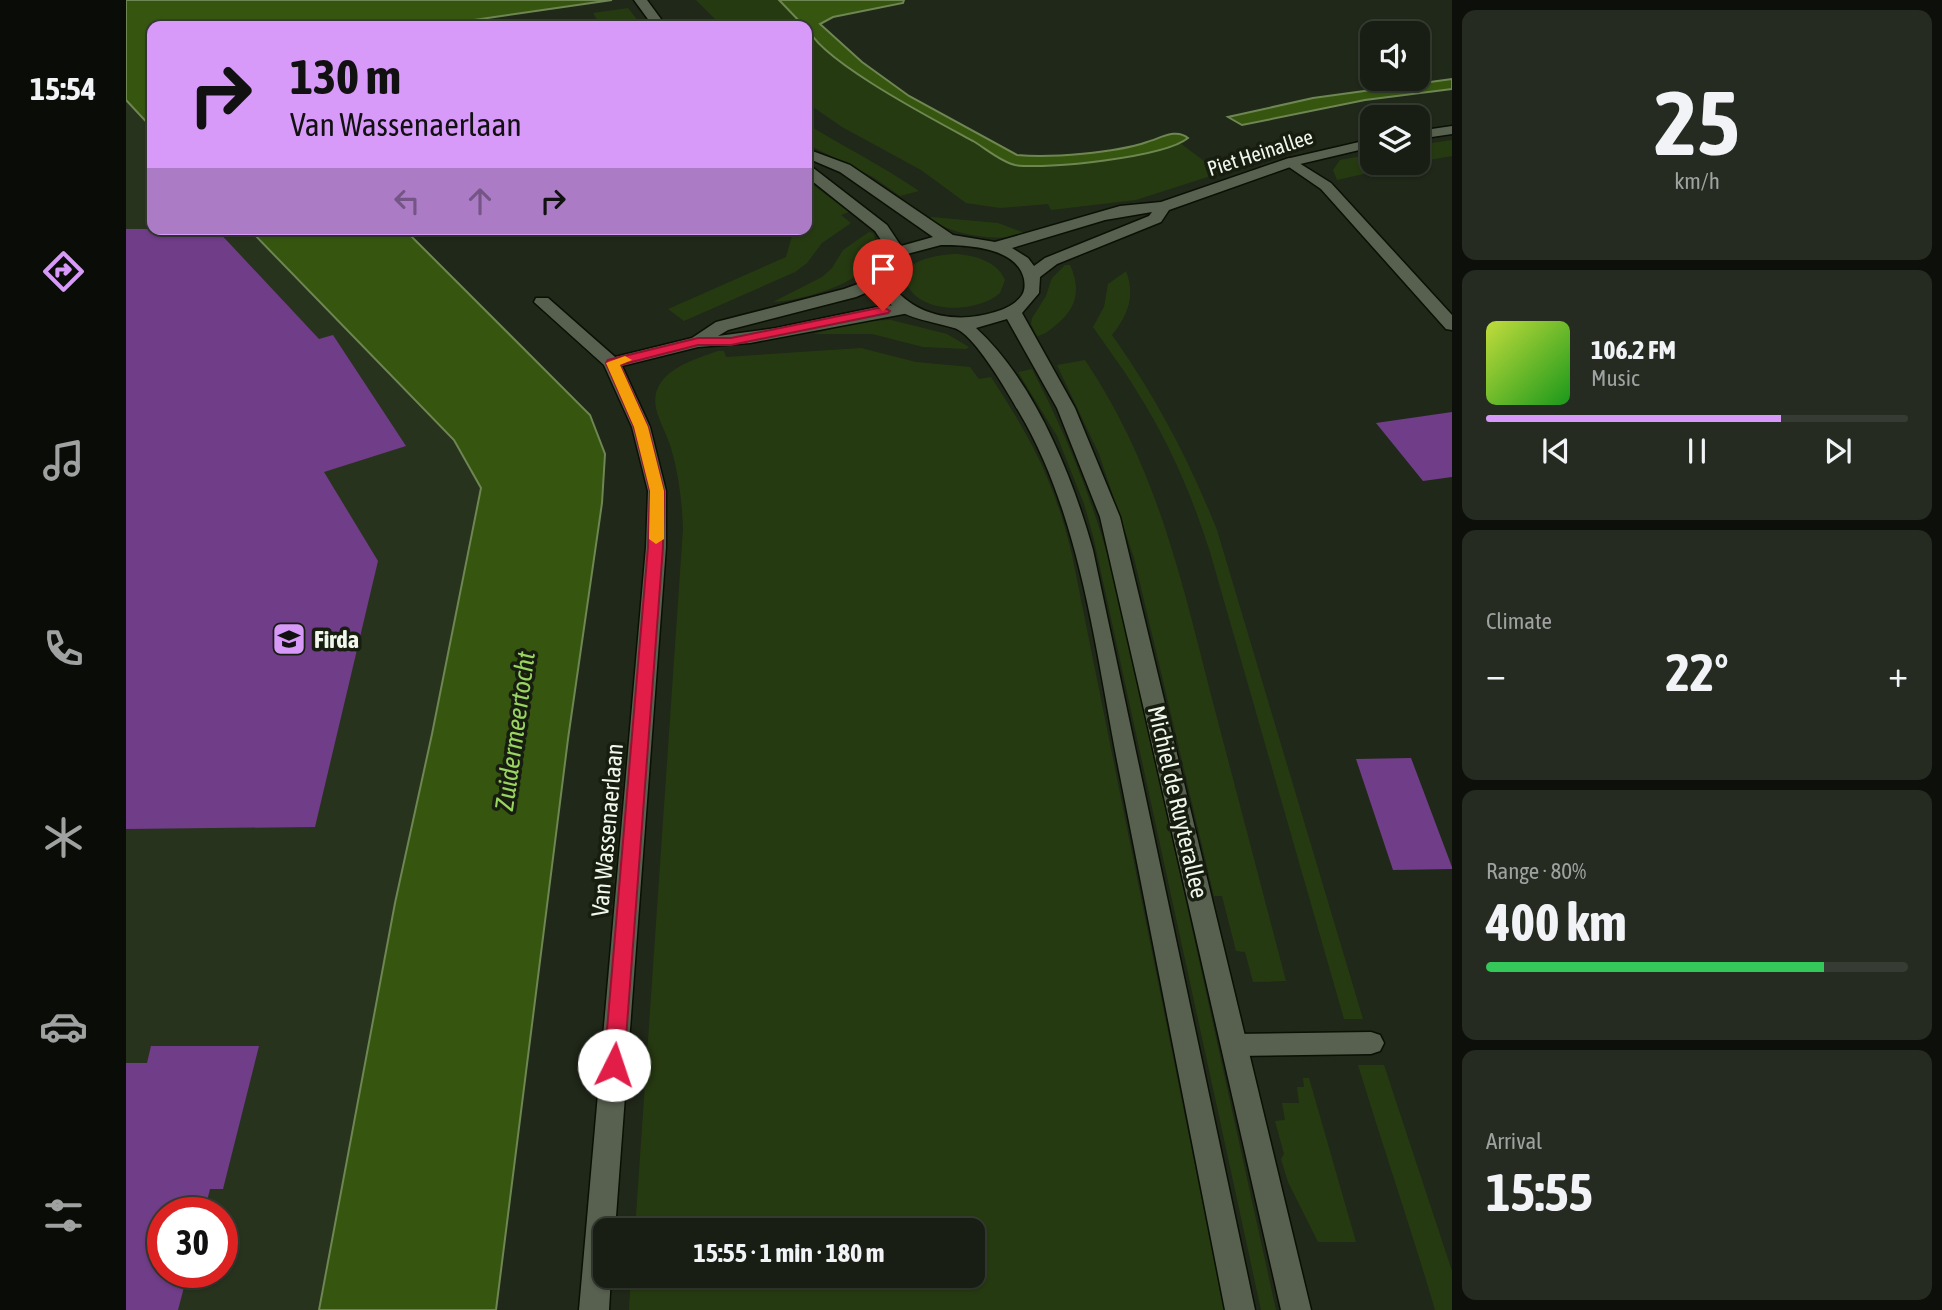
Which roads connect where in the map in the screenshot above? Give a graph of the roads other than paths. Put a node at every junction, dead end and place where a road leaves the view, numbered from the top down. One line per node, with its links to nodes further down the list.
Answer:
1 (640, 0): 2 (main road)
2 (656, 21)
3 (1452, 130): 4 (main road)
4 (1430, 133)
5 (1360, 146): 7 (main road, Piet Heinallee)
6 (812, 155): 10 (main road)
7 (1291, 162): 9 (main road, Piet Heinallee); 19 (main road)
8 (812, 174): 12 (main road)
9 (1163, 207): 11 (main road, Piet Heinallee); 13 (main road, Piet Heinallee)
10 (950, 240): 11 (main road); 12 (main road)
11 (995, 247): 13 (main road)
12 (898, 253): 14 (main road)
13 (1032, 275): 17 (main road)
14 (880, 281): 16 (main road); 20 (main road)
15 (542, 302): 21 (main road, Van Wassenaerlaan)
16 (903, 309): 18 (main road); 20 (main road)
17 (1013, 312): 18 (main road); 23 (main road, Michiel de Ruyterallee)
18 (958, 323): 25 (main road, Michiel de Ruyterallee)
19 (1452, 325)
20 (698, 342): 21 (main road)
21 (612, 363): 24 (main road, Van Wassenaerlaan)
22 (1370, 1043): 23 (main road)
23 (1234, 1045): 26 (main road, Michiel de Ruyterallee)
24 (594, 1310)
25 (1240, 1310)
26 (1296, 1310)

